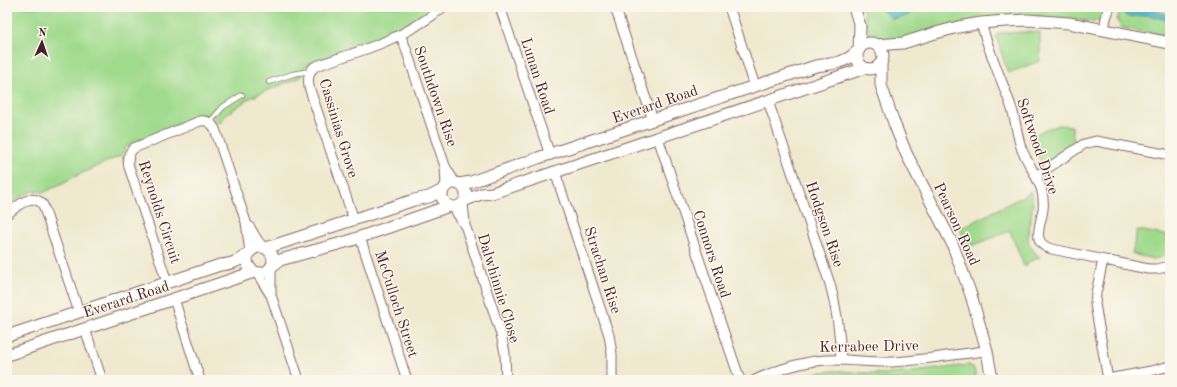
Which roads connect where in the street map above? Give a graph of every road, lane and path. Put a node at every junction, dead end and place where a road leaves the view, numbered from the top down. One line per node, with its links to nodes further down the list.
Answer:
1 (443, 7): 10 (street, Cassinias Grove)
2 (500, 7): 27 (street, Lunan Road)
3 (615, 7): 23 (street)
4 (729, 7): 20 (street)
5 (854, 7): 8 (street)
6 (1110, 8): 9 (street)
7 (982, 23): 9 (street); 11 (street); 31 (street, Softwood Drive)
8 (860, 26): 13 (street); 14 (street)
9 (1106, 30): 12 (street)
10 (400, 35): 17 (street, Cassinias Grove); 32 (street, Southdown Rise)
11 (903, 43): 13 (street); 15 (street)
12 (1170, 43)
13 (875, 45): 14 (street); 15 (street)
14 (859, 50): 16 (street); 20 (street, Everard Road)
15 (881, 63): 16 (street); 19 (street, Pearson Road)
16 (866, 68): 19 (street, Pearson Road); 22 (street)
17 (310, 71): 18 (lane); 35 (street, Cassinias Grove)
18 (269, 82)
19 (881, 85): 50 (street, Pearson Road)
20 (755, 86): 23 (street, Everard Road)
21 (242, 95): 24 (lane)
22 (768, 101): 26 (street); 52 (street, Hodgson Rise)
23 (653, 120): 25 (street, Everard Road)
24 (210, 122): 36 (street); 44 (street, Reynolds Circuit)
25 (601, 138): 27 (street, Everard Road); 28 (street)
26 (658, 138): 28 (street); 60 (street, Connors Road)
27 (550, 154): 32 (street, Everard Road)
28 (606, 155): 30 (street)
29 (1170, 155): 31 (street)
30 (556, 172): 33 (street); 59 (street, Strachan Rise)
31 (1036, 176): 40 (street, Softwood Drive)
32 (451, 186): 33 (street); 33 (street); 35 (street, Everard Road)
33 (458, 205): 37 (street); 58 (street, Dalwhinnie Close)
34 (7, 214): 47 (street)
35 (354, 220): 38 (street, Everard Road)
36 (246, 222): 38 (street); 39 (street)
37 (360, 237): 42 (street); 57 (street, McCulloch Street)
38 (265, 248): 39 (street); 42 (street)
39 (249, 253): 43 (street); 44 (street, Everard Road)
40 (1103, 260): 41 (street, Softwood Drive); 63 (street)
41 (1170, 266)
42 (272, 267): 43 (street); 45 (street)
43 (255, 273): 45 (street); 46 (street, Everard Road)
44 (167, 282): 47 (street, Everard Road)
45 (271, 295): 56 (street)
46 (174, 300): 48 (street, Everard Road); 55 (street)
47 (79, 312): 49 (street, Everard Road)
48 (85, 329): 51 (street, Everard Road); 54 (street)
49 (7, 336)
50 (987, 351): 52 (street, Kerrabee Drive); 62 (street, Pearson Road)
51 (7, 355)
52 (841, 360): 61 (street, Kerrabee Drive)
53 (1170, 366): 63 (street)
54 (102, 380)
55 (200, 380)
56 (299, 380)
57 (408, 380)
58 (506, 380)
59 (612, 380)
60 (740, 380)
61 (755, 380)
62 (992, 380)
63 (1108, 380)

